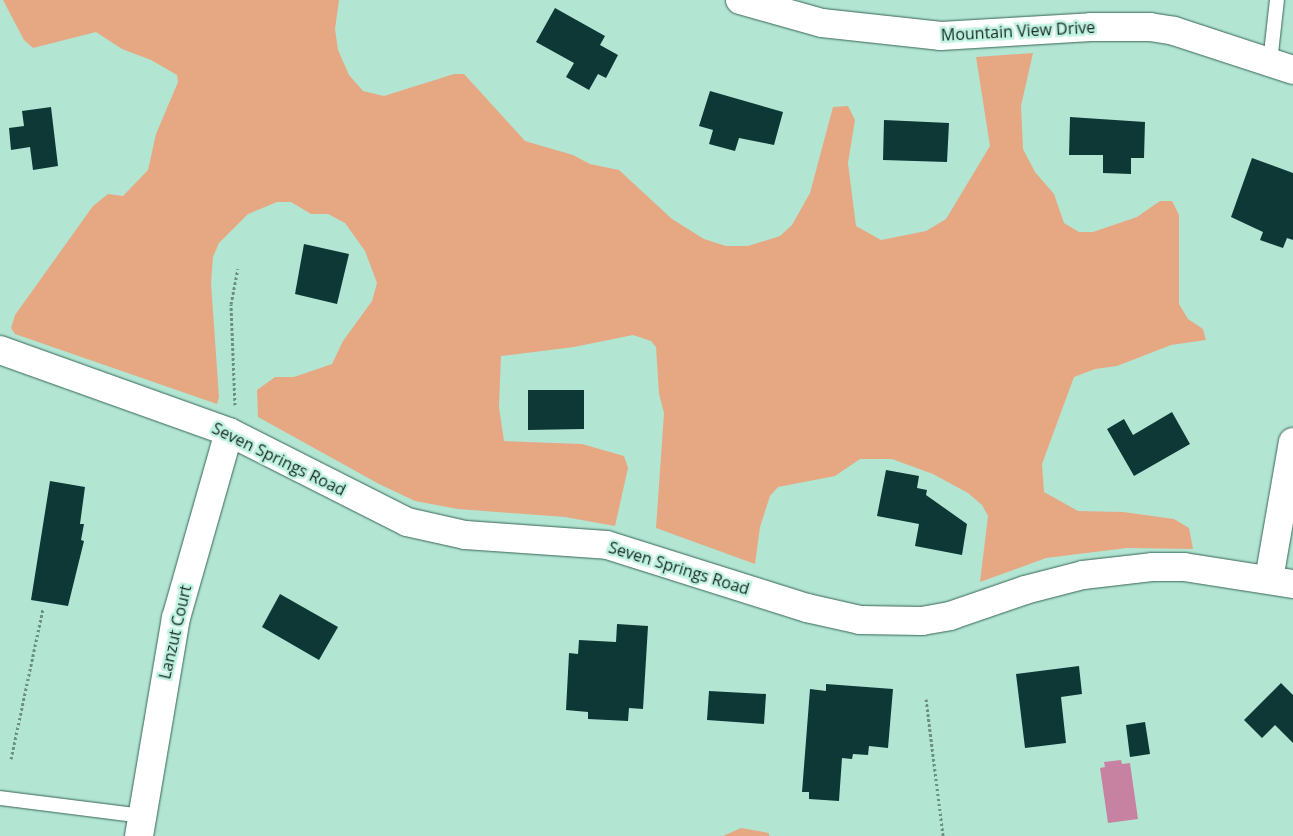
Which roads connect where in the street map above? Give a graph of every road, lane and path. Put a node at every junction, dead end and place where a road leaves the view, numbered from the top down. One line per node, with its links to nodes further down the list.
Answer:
1 (740, 0): 3 (street, Mountain View Drive)
2 (1277, 0): 3 (lane)
3 (1282, 66)
4 (238, 269): 6 (path)
5 (0, 350): 6 (street, Seven Springs Road)
6 (233, 434): 8 (street, Seven Springs Road); 13 (street, Lanzut Court)
7 (1293, 442): 8 (street)
8 (1281, 582)
9 (42, 609): 11 (path)
10 (926, 699): 14 (path)
11 (11, 759)
12 (0, 798): 13 (lane)
13 (141, 826)
14 (944, 836)

